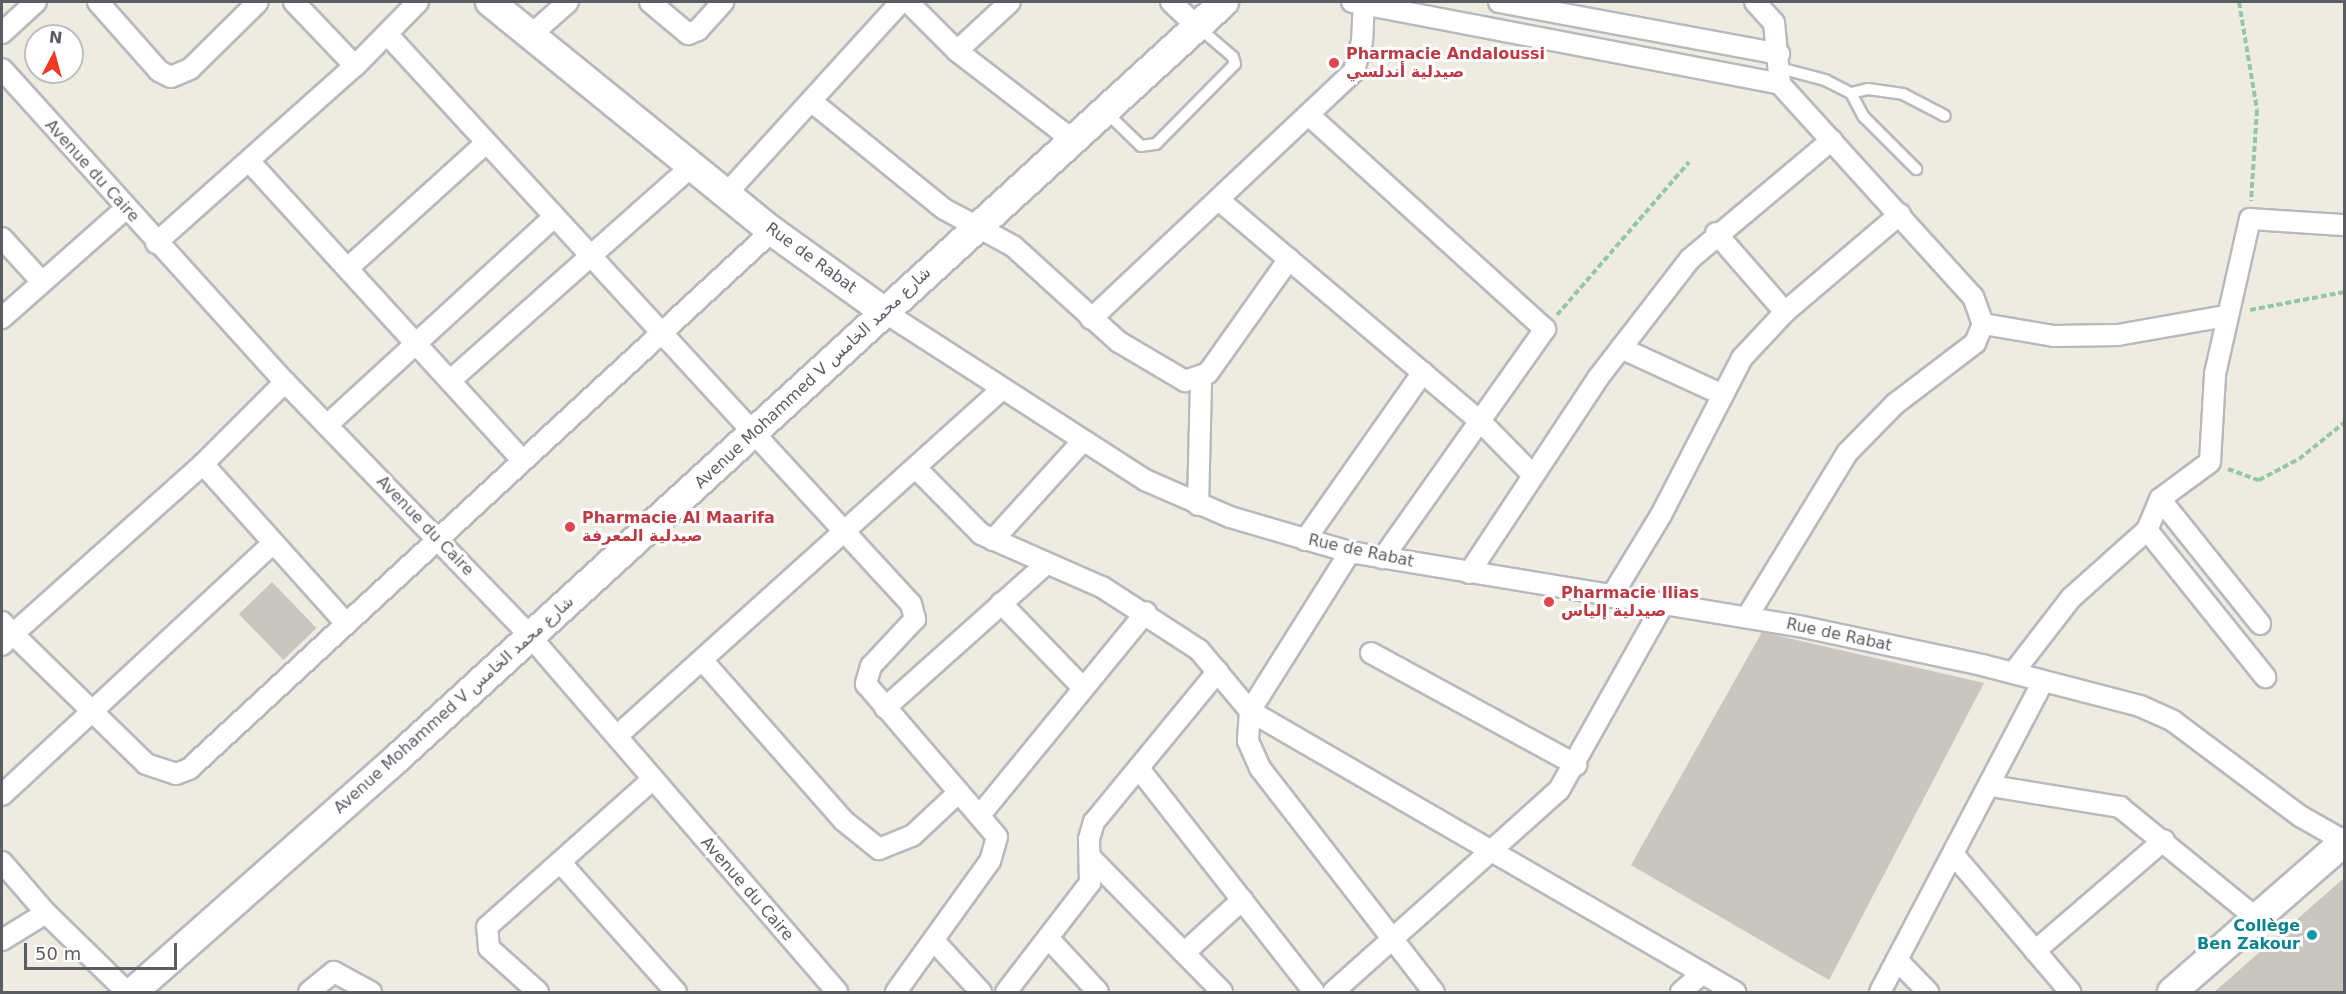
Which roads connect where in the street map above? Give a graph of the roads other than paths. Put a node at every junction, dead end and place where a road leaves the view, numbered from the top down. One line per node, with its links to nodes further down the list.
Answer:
1 (36, 2): 18 (street)
2 (98, 2): 3 (street)
3 (258, 2)
4 (294, 2): 22 (street)
5 (418, 2): 19 (street)
6 (490, 2): 20 (main road, Rue de Rabat)
7 (568, 2): 20 (street)
8 (650, 2): 9 (street)
9 (723, 2)
10 (902, 2): 26 (street)
11 (908, 2): 21 (street)
12 (1010, 2): 21 (street)
13 (1171, 2): 17 (street)
14 (1499, 2): 24 (street)
15 (1755, 2): 24 (street)
16 (1360, 3): 24 (street); 29 (street)
17 (1211, 9): 27 (main road, Avenue Mohammed V شارع محمد الخامس); 27 (lane)
18 (2, 33)
19 (387, 34): 22 (street); 32 (street)
20 (532, 34): 34 (main road, Rue de Rabat)
21 (957, 51): 30 (street)
22 (355, 66): 33 (street)
23 (2, 69): 38 (street, Avenue du Caire)
24 (1780, 69): 25 (lane); 31 (street)
25 (1851, 93): 28 (lane); 35 (lane)
26 (811, 101): 36 (street); 42 (street)
27 (1102, 109): 30 (main road, Avenue Mohammed V شارع محمد الخامس)
28 (1945, 116)
29 (1311, 117): 37 (street); 66 (street)
30 (1070, 138): 42 (main road, Avenue Mohammed V شارع محمد الخامس)
31 (1832, 140): 39 (street); 44 (street)
32 (486, 143): 40 (street); 49 (street)
33 (249, 160): 46 (street); 49 (street)
34 (693, 165): 36 (main road, Rue de Rabat); 47 (street)
35 (1916, 169)
36 (727, 193): 43 (main road, Rue de Rabat)
37 (1219, 200): 48 (street); 55 (street)
38 (125, 209): 46 (street, Avenue du Caire); 50 (street)
39 (1900, 214): 51 (street); 56 (street)
40 (554, 217): 47 (street); 58 (street)
41 (2344, 225): 53 (street)
42 (975, 227): 52 (main road, Avenue Mohammed V شارع محمد الخامس); 55 (street)
43 (772, 231): 52 (main road, Rue de Rabat); 57 (street)
44 (1716, 233): 51 (street); 59 (street)
45 (2, 238): 50 (street)
46 (156, 243): 63 (street, Avenue du Caire)
47 (590, 257): 57 (street); 62 (street)
48 (1289, 259): 60 (street); 61 (street)
49 (348, 268): 58 (street)
50 (42, 282): 54 (street)
51 (1785, 312): 65 (street)
52 (886, 313): 64 (street, Rue de Rabat); 68 (main road, Avenue Mohammed V شارع محمد الخامس)
53 (2226, 316): 56 (street); 74 (street)
54 (2, 318)
55 (1091, 319): 61 (street)
56 (1983, 324): 90 (street)
57 (660, 333): 68 (street); 70 (street)
58 (417, 342): 62 (street); 67 (street)
59 (1621, 348): 65 (street); 73 (street)
60 (1423, 372): 66 (street); 80 (street)
61 (1201, 378): 75 (street)
62 (452, 380): 70 (street)
63 (285, 382): 67 (street, Avenue du Caire); 71 (street)
64 (1000, 390): 69 (street, Rue de Rabat); 72 (street)
65 (1723, 395): 86 (street)
66 (1480, 421): 73 (street); 83 (street)
67 (327, 425): 78 (street, Avenue du Caire)
68 (753, 434): 77 (street); 94 (main road, Avenue Mohammed V شارع محمد الخامس)
69 (1082, 442): 75 (street, Rue de Rabat); 79 (street)
70 (521, 459): 78 (street)
71 (203, 464): 81 (street); 93 (street)
72 (916, 468): 77 (street); 79 (street)
73 (1532, 474): 85 (street)
74 (2160, 499): 76 (street); 92 (street)
75 (1198, 505): 80 (street, Rue de Rabat)
76 (2147, 530): 98 (street); 99 (street)
77 (843, 531): 96 (street); 102 (street)
78 (436, 536): 91 (street); 94 (street, Avenue du Caire)
79 (993, 540): 84 (street)
80 (1305, 540): 82 (street, Rue de Rabat)
81 (272, 544): 91 (street); 104 (street)
82 (1350, 552): 83 (street, Rue de Rabat); 103 (street)
83 (1383, 558): 85 (street, Rue de Rabat)
84 (1047, 563): 87 (street); 89 (street)
85 (1469, 573): 86 (street, Rue de Rabat)
86 (1611, 597): 88 (street, Rue de Rabat)
87 (1001, 603): 101 (street); 102 (street)
88 (1663, 605): 90 (street, Rue de Rabat); 106 (street)
89 (1146, 612): 97 (street); 101 (street)
90 (1747, 617): 98 (street, Rue de Rabat)
91 (345, 622): 104 (street)
92 (2260, 624)
93 (5, 634): 104 (street)
94 (530, 636): 105 (street, Avenue du Caire); 132 (main road, Avenue Mohammed V شارع محمد الخامس)
95 (1371, 653): 106 (street)
96 (703, 661): 105 (street); 110 (street)
97 (1218, 671): 103 (street); 107 (street)
98 (2013, 674): 100 (street, Rue de Rabat)
99 (2265, 677)
100 (2043, 681): 109 (street); 114 (street, Rue de Rabat)
101 (1082, 687): 112 (street)
102 (885, 708): 110 (street)
103 (1250, 711): 115 (street); 125 (street)
104 (91, 712): 111 (street)
105 (617, 736): 108 (street, Avenue du Caire)
106 (1576, 765): 115 (street)
107 (1140, 770): 117 (street); 120 (street)
108 (652, 780): 119 (street); 137 (street, Avenue du Caire)
109 (1991, 786): 113 (street); 116 (street)
110 (958, 793): 112 (street)
111 (2, 795)
112 (980, 815): 126 (street)
113 (2164, 840): 122 (street); 127 (street)
114 (2344, 841): 122 (main road)
115 (1490, 851): 125 (street); 130 (street)
116 (1953, 855): 127 (street); 129 (street)
117 (1091, 858): 123 (street); 128 (street)
118 (2, 862): 121 (street)
119 (561, 863): 135 (street); 136 (street)
120 (1242, 900): 128 (street); 143 (street)
121 (46, 913): 124 (street); 131 (street)
122 (2256, 918): 151 (main road)
123 (1048, 939): 140 (street); 141 (street)
124 (2, 940)
125 (1391, 940): 144 (street); 145 (street)
126 (935, 942): 138 (street); 139 (street)
127 (2035, 951): 150 (street)
128 (1184, 953): 142 (street)
129 (1897, 960): 148 (street); 149 (street)
130 (1703, 973): 146 (street); 147 (street)
131 (127, 993)
132 (133, 993)
133 (309, 993): 134 (street)
134 (371, 993)
135 (538, 993)
136 (676, 993)
137 (837, 993)
138 (896, 993)
139 (981, 993)
140 (1005, 993)
141 (1098, 993)
142 (1222, 993)
143 (1314, 993)
144 (1334, 993)
145 (1434, 993)
146 (1681, 993)
147 (1735, 993)
148 (1880, 993)
149 (1928, 993)
150 (2070, 993)
151 (2172, 993)

